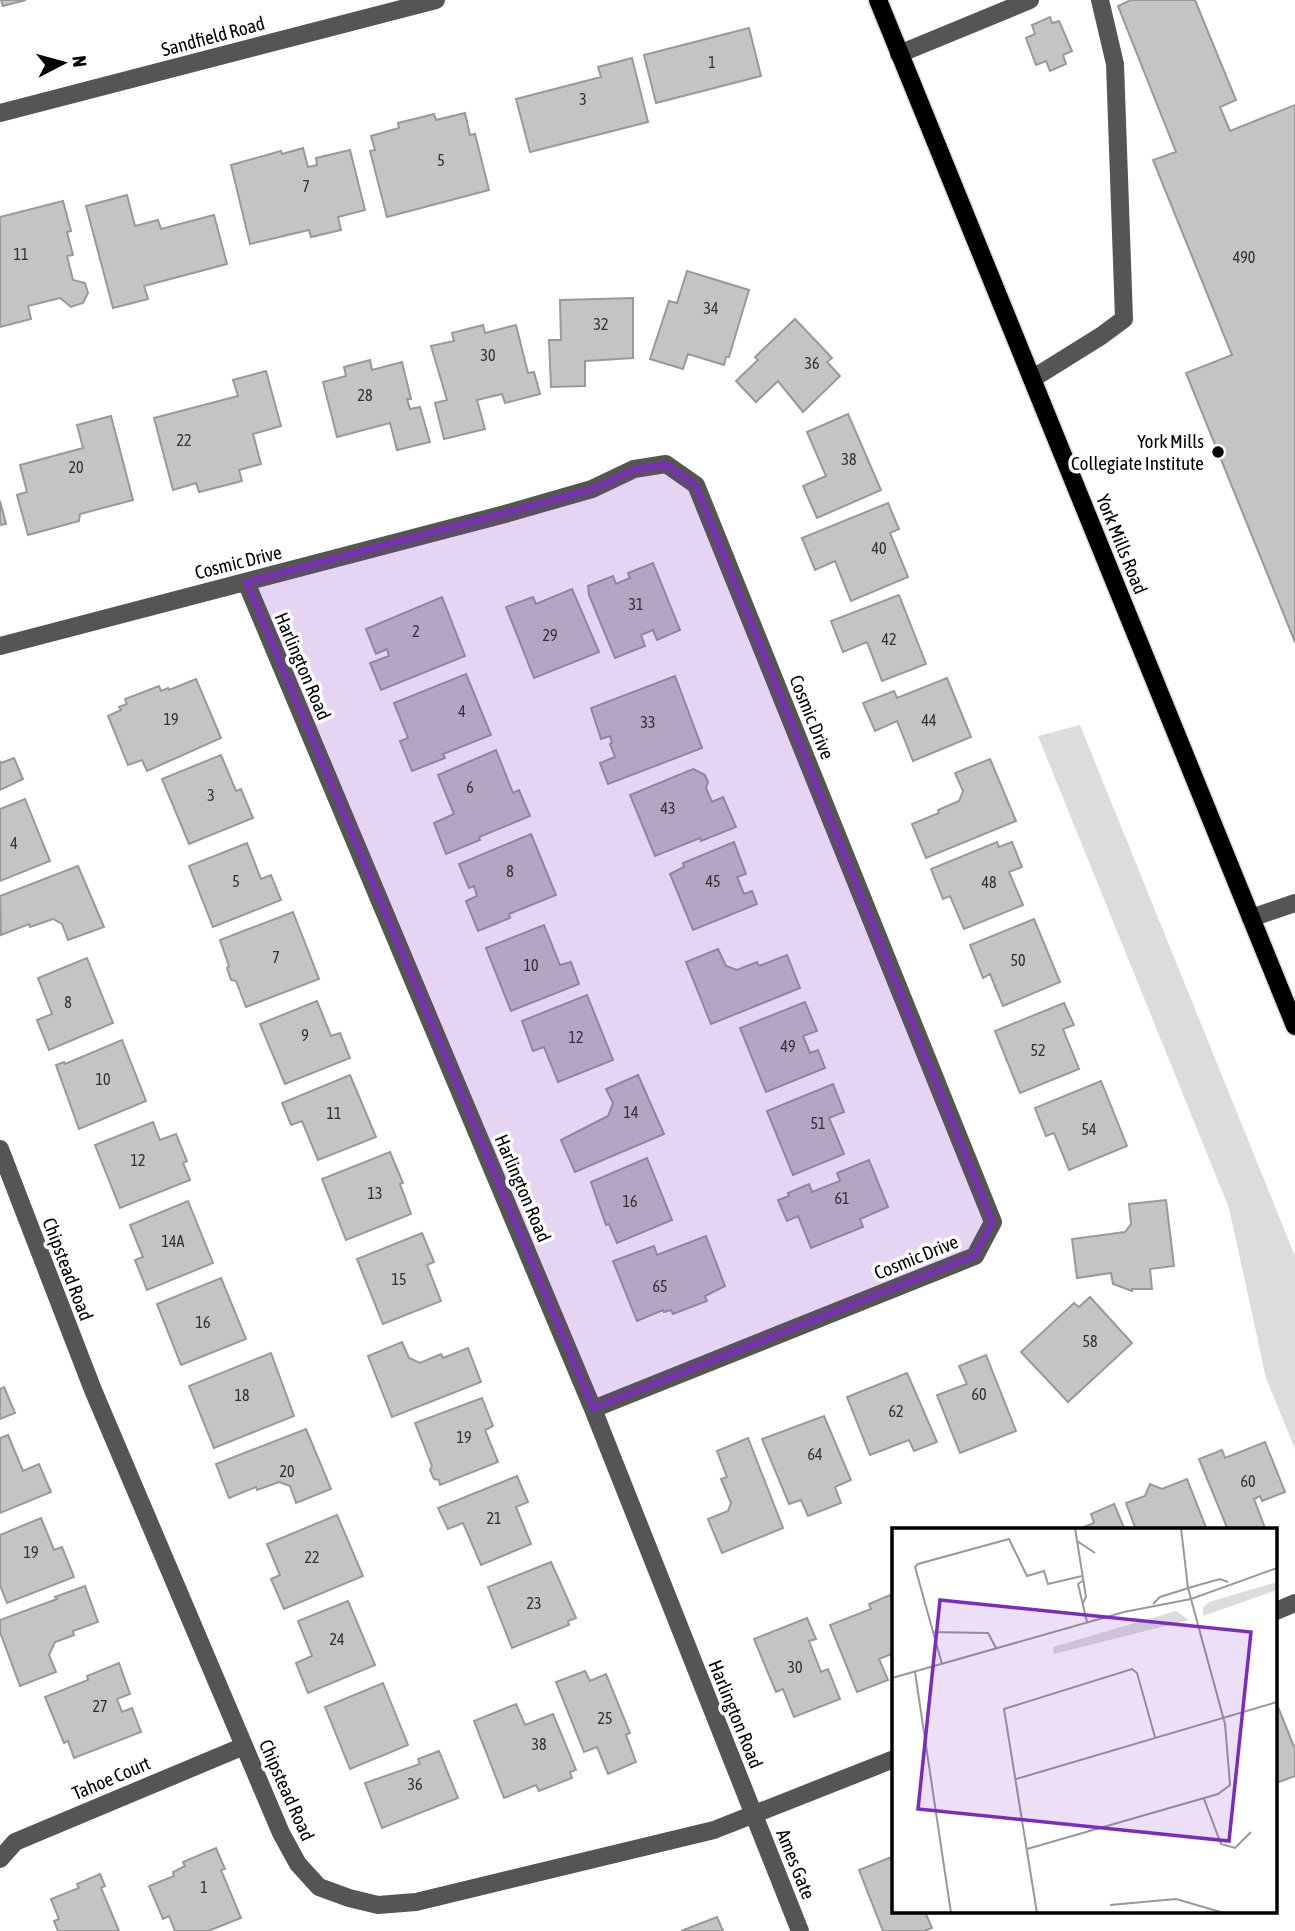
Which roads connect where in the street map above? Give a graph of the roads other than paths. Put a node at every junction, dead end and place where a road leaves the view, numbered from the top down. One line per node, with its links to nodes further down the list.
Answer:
1 (436, 0): 6 (street, Sandfield Road)
2 (878, 0): 5 (main road, York Mills Road)
3 (1030, 0): 5 (street)
4 (1100, 0): 7 (street)
5 (900, 54): 7 (main road, York Mills Road)
6 (0, 113)
7 (1032, 379): 11 (main road, York Mills Road)
8 (246, 582): 9 (street, Cosmic Drive); 14 (street, Harlington Road); 14 (street, Cosmic Drive)
9 (0, 646)
10 (1295, 903): 11 (street)
11 (1251, 918): 12 (main road, York Mills Road)
12 (1295, 1027)
13 (0, 1149): 17 (street, Chipstead Road)
14 (593, 1409): 19 (street, Harlington Road)
15 (1295, 1603): 16 (street)
16 (1278, 1610)
17 (244, 1746): 19 (street, Chipstead Road); 20 (street, Tahoe Court)
18 (892, 1760): 19 (street, Chipstead Road)
19 (754, 1813): 21 (street, Ames Gate)
20 (0, 1859)
21 (800, 1931)

